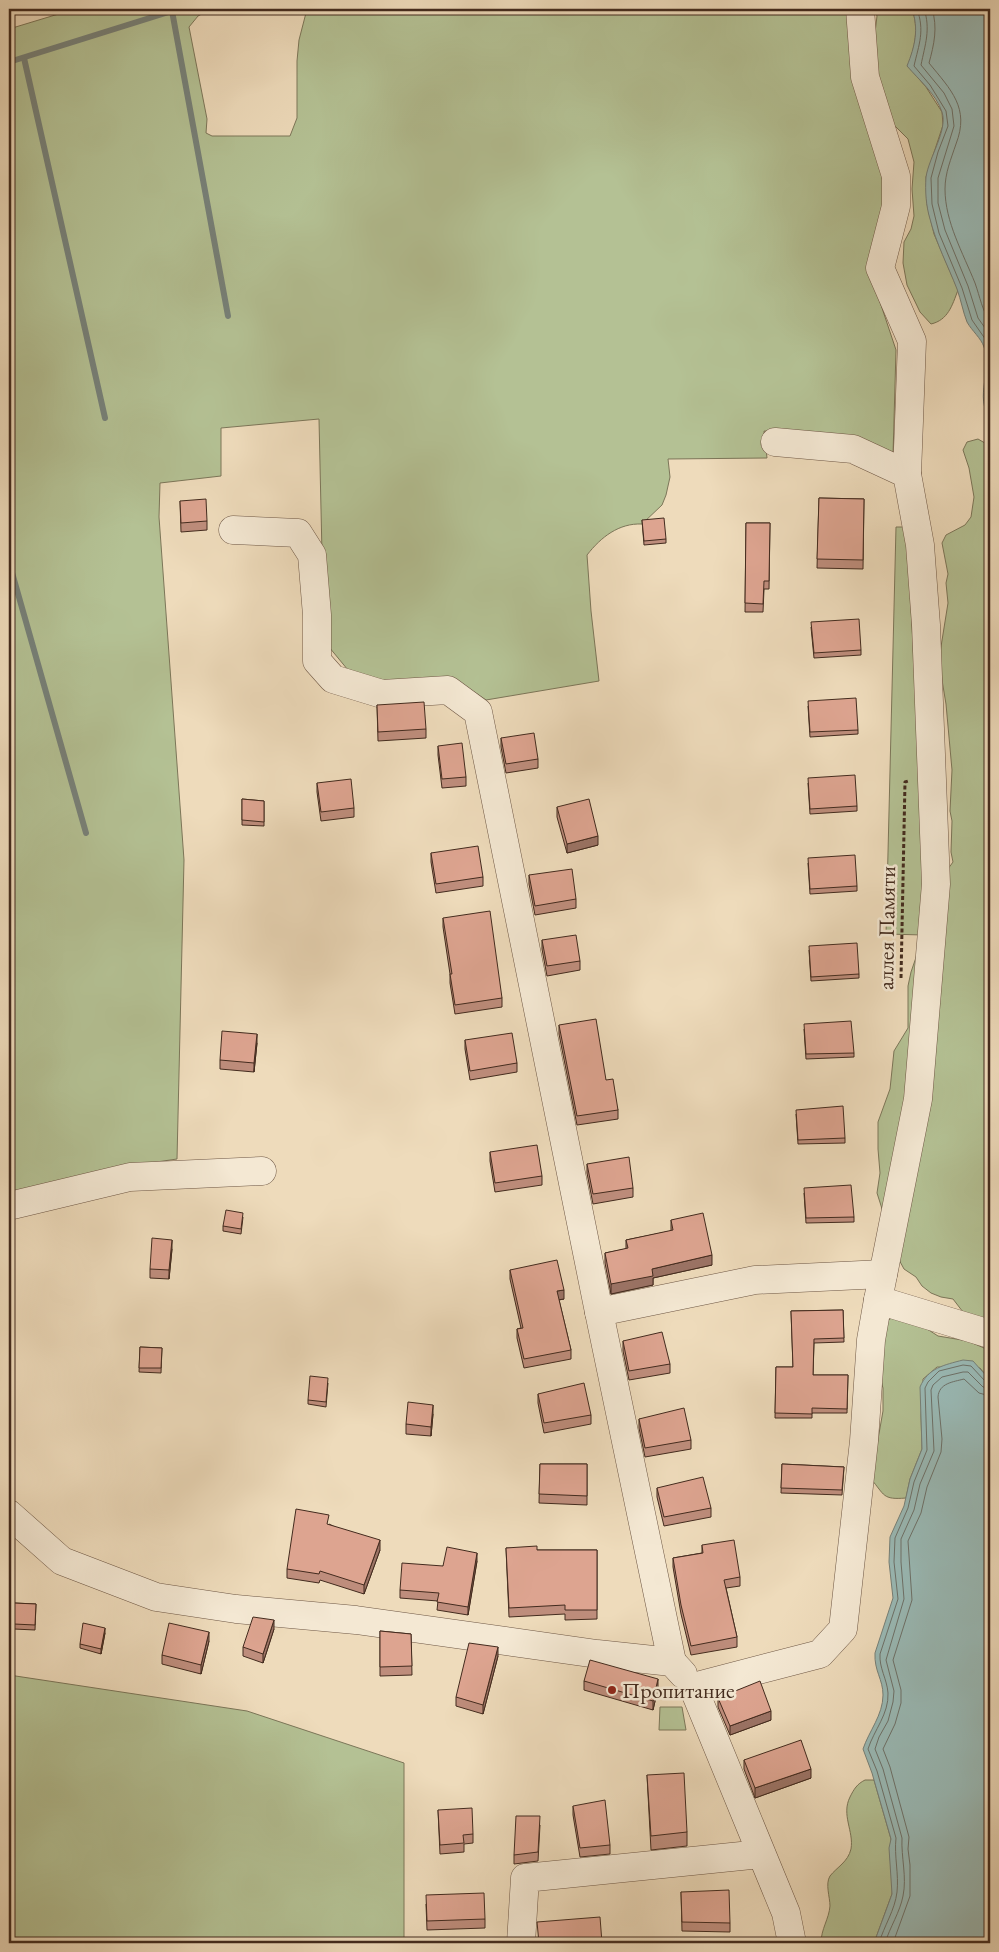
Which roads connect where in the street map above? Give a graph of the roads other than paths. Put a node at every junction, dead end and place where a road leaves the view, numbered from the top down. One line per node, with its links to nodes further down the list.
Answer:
1 (860, 9): 3 (street)
2 (775, 442): 3 (street)
3 (907, 474): 7 (street)
4 (234, 530): 9 (street)
5 (262, 1170): 6 (street)
6 (9, 1206)
7 (883, 1274): 8 (street); 9 (street)
8 (878, 1300): 10 (street); 13 (street)
9 (599, 1312): 12 (street)
10 (990, 1334)
11 (9, 1514): 12 (street)
12 (672, 1662): 13 (street)
13 (694, 1687): 14 (street)
14 (760, 1854): 15 (street); 16 (street)
15 (521, 1943)
16 (792, 1943)

